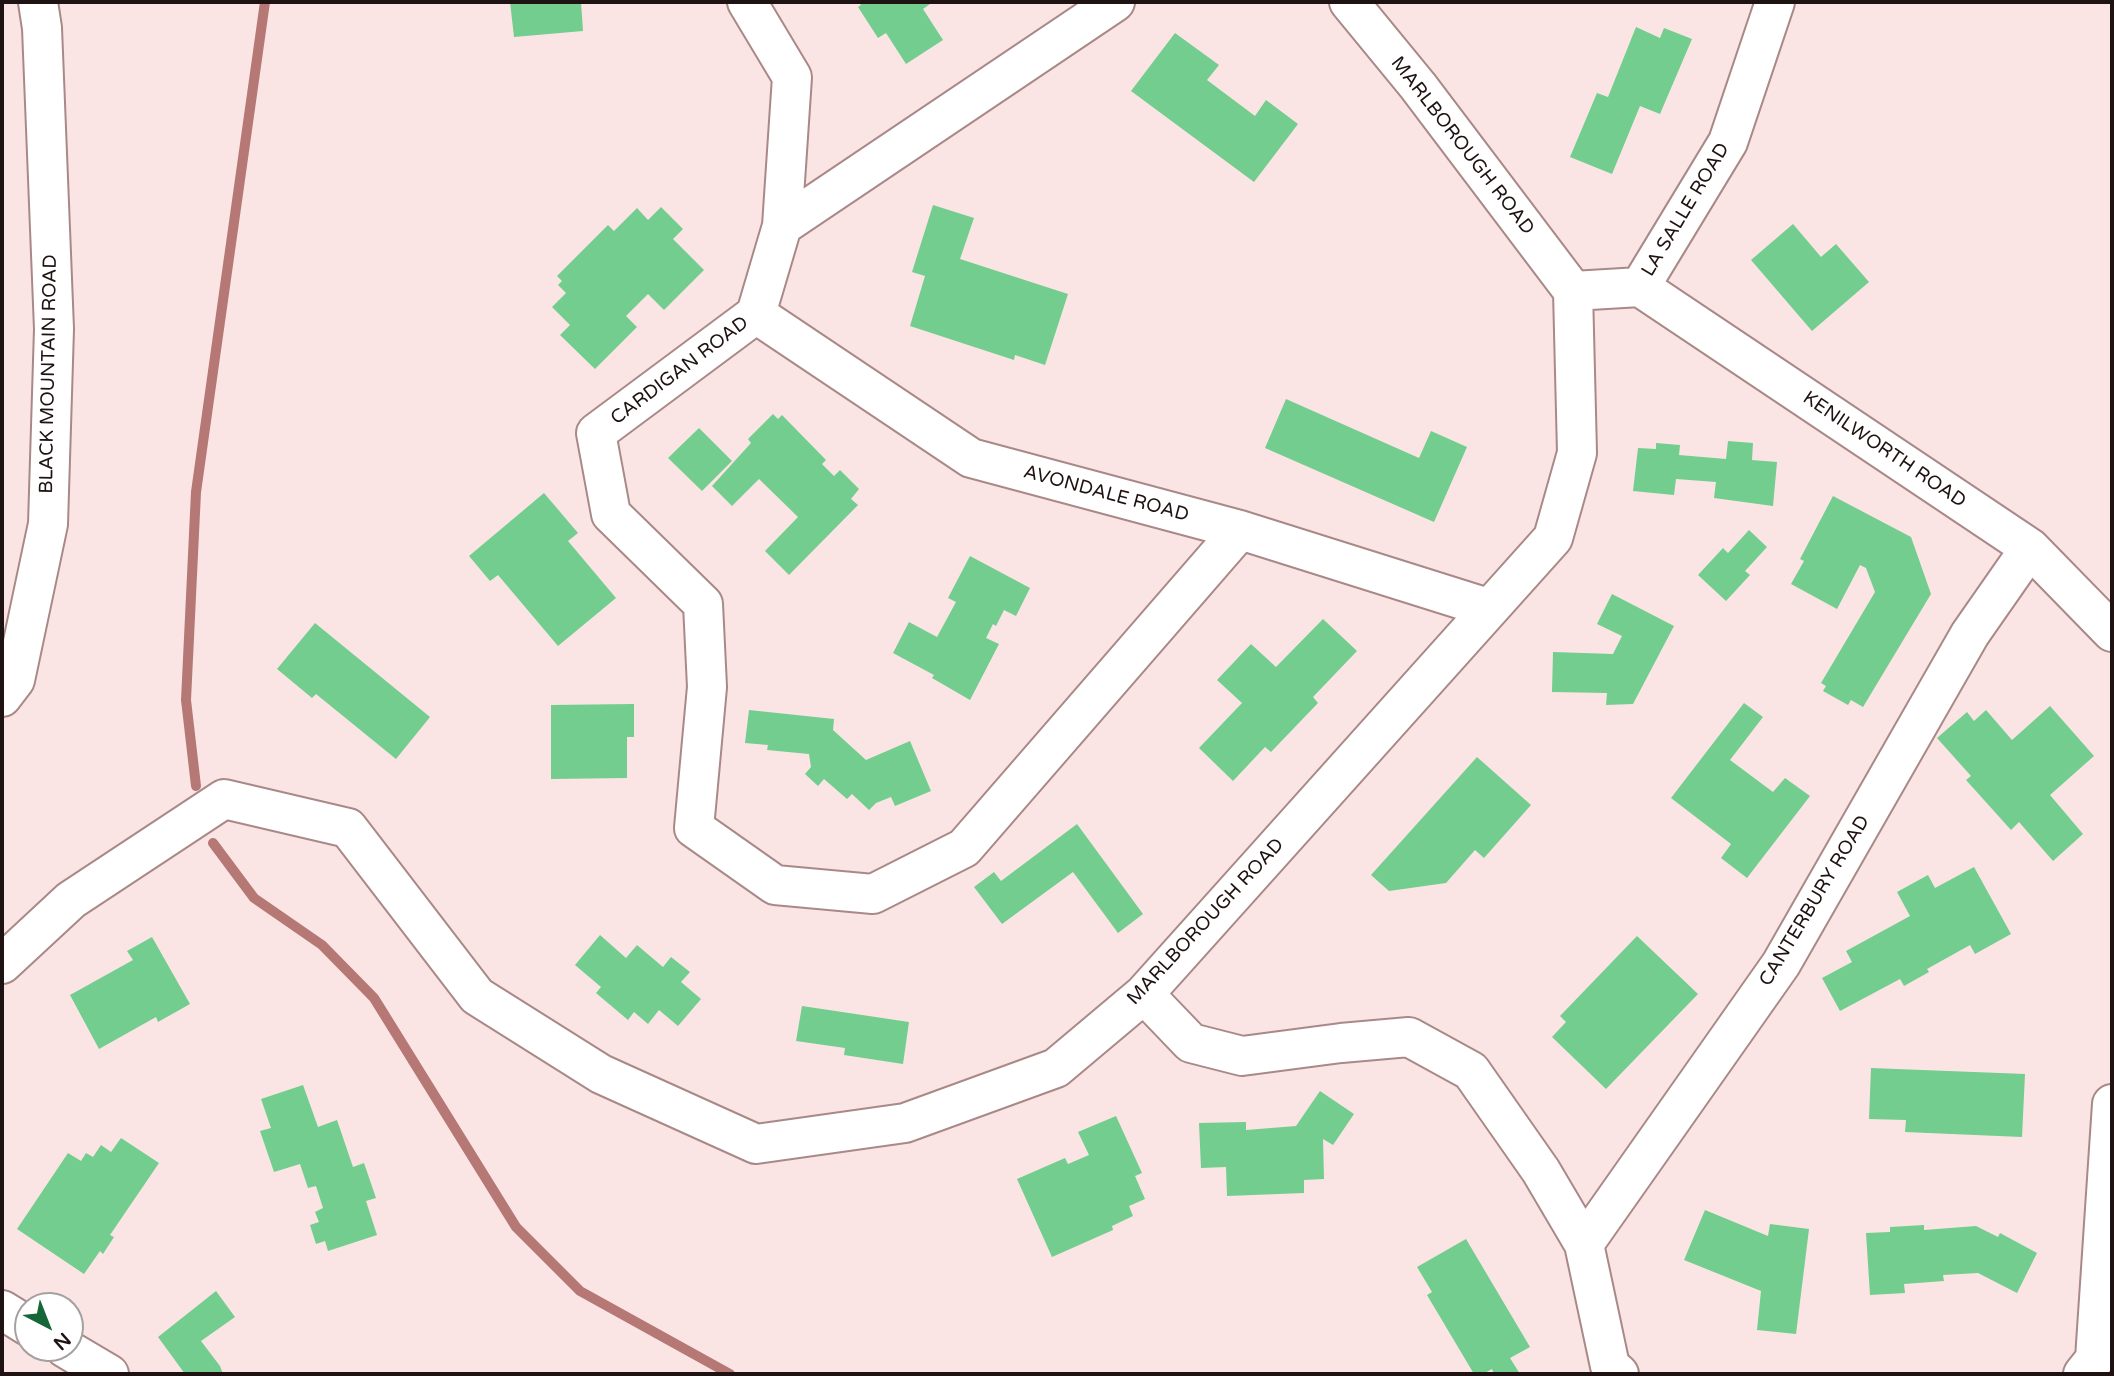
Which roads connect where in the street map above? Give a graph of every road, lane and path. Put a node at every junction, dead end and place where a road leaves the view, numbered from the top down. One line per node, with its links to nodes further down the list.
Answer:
1 (38, 2): 14 (street, BLACK MOUNTAIN ROAD)
2 (747, 2): 6 (street)
3 (1115, 2): 6 (street)
4 (1349, 2): 8 (street, MARLBOROUGH ROAD)
5 (1774, 2): 7 (street, LA SALLE ROAD)
6 (782, 226): 9 (street, CARDIGAN ROAD)
7 (1640, 287): 8 (street, LA SALLE ROAD); 11 (street, KENILWORTH ROAD)
8 (1573, 291): 12 (street, MARLBOROUGH ROAD)
9 (756, 314): 10 (street, AVONDALE ROAD); 10 (street, CARDIGAN ROAD)
10 (1240, 530): 12 (street, AVONDALE ROAD)
11 (2030, 548): 13 (street, KENILWORTH ROAD); 18 (street, CANTERBURY ROAD)
12 (1488, 608): 16 (street, MARLBOROUGH ROAD)
13 (2112, 632)
14 (2, 697)
15 (2, 964): 16 (street, MARLBOROUGH ROAD)
16 (1144, 994): 18 (street)
17 (2112, 1104): 22 (street)
18 (1584, 1244): 21 (street)
19 (84, 1359): 20 (street)
20 (108, 1374)
21 (1619, 1374)
22 (2083, 1374)

